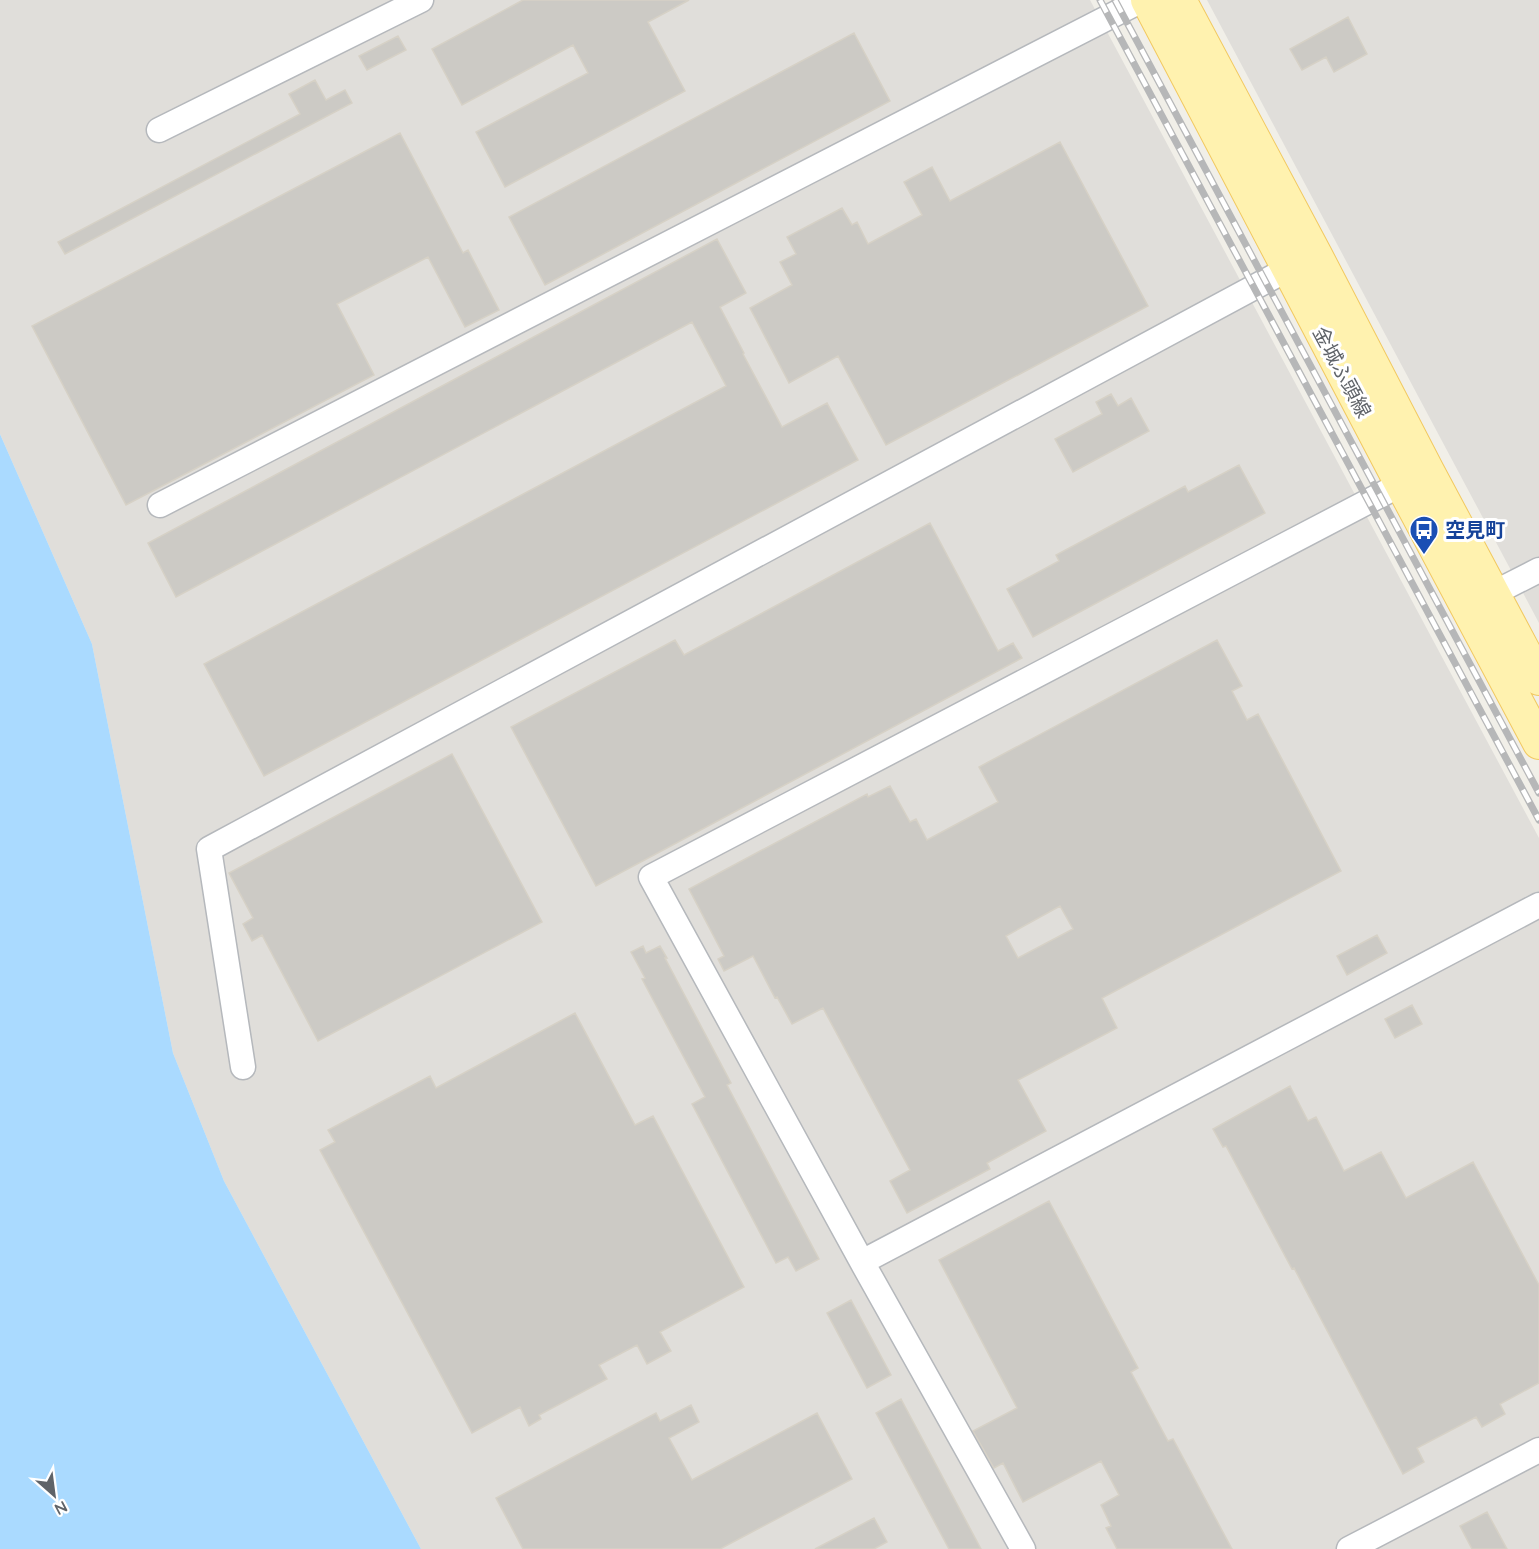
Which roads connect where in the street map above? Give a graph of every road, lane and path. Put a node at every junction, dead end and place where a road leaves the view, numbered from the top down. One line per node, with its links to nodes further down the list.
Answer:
1 (422, 0): 5 (street)
2 (1142, 0): 9 (street)
3 (1147, 0): 7 (main road, 金城ふ頭線)
4 (1180, 0): 6 (main road, 金城ふ頭線)
5 (159, 130)
6 (1316, 255): 7 (street); 8 (main road, 金城ふ頭線)
7 (1288, 269): 8 (main road, 金城ふ頭線); 15 (street)
8 (1415, 477): 11 (main road, 金城ふ頭線); 13 (main road, 金城ふ頭線); 16 (street)
9 (160, 505)
10 (1539, 570): 11 (street)
11 (1494, 593): 12 (main road, 金城ふ頭線)
12 (1539, 679)
13 (1539, 743)
14 (1539, 905): 16 (street)
15 (243, 1066)
16 (862, 1263): 18 (street)
17 (1539, 1450): 19 (street)
18 (1023, 1549)
19 (1349, 1549)

